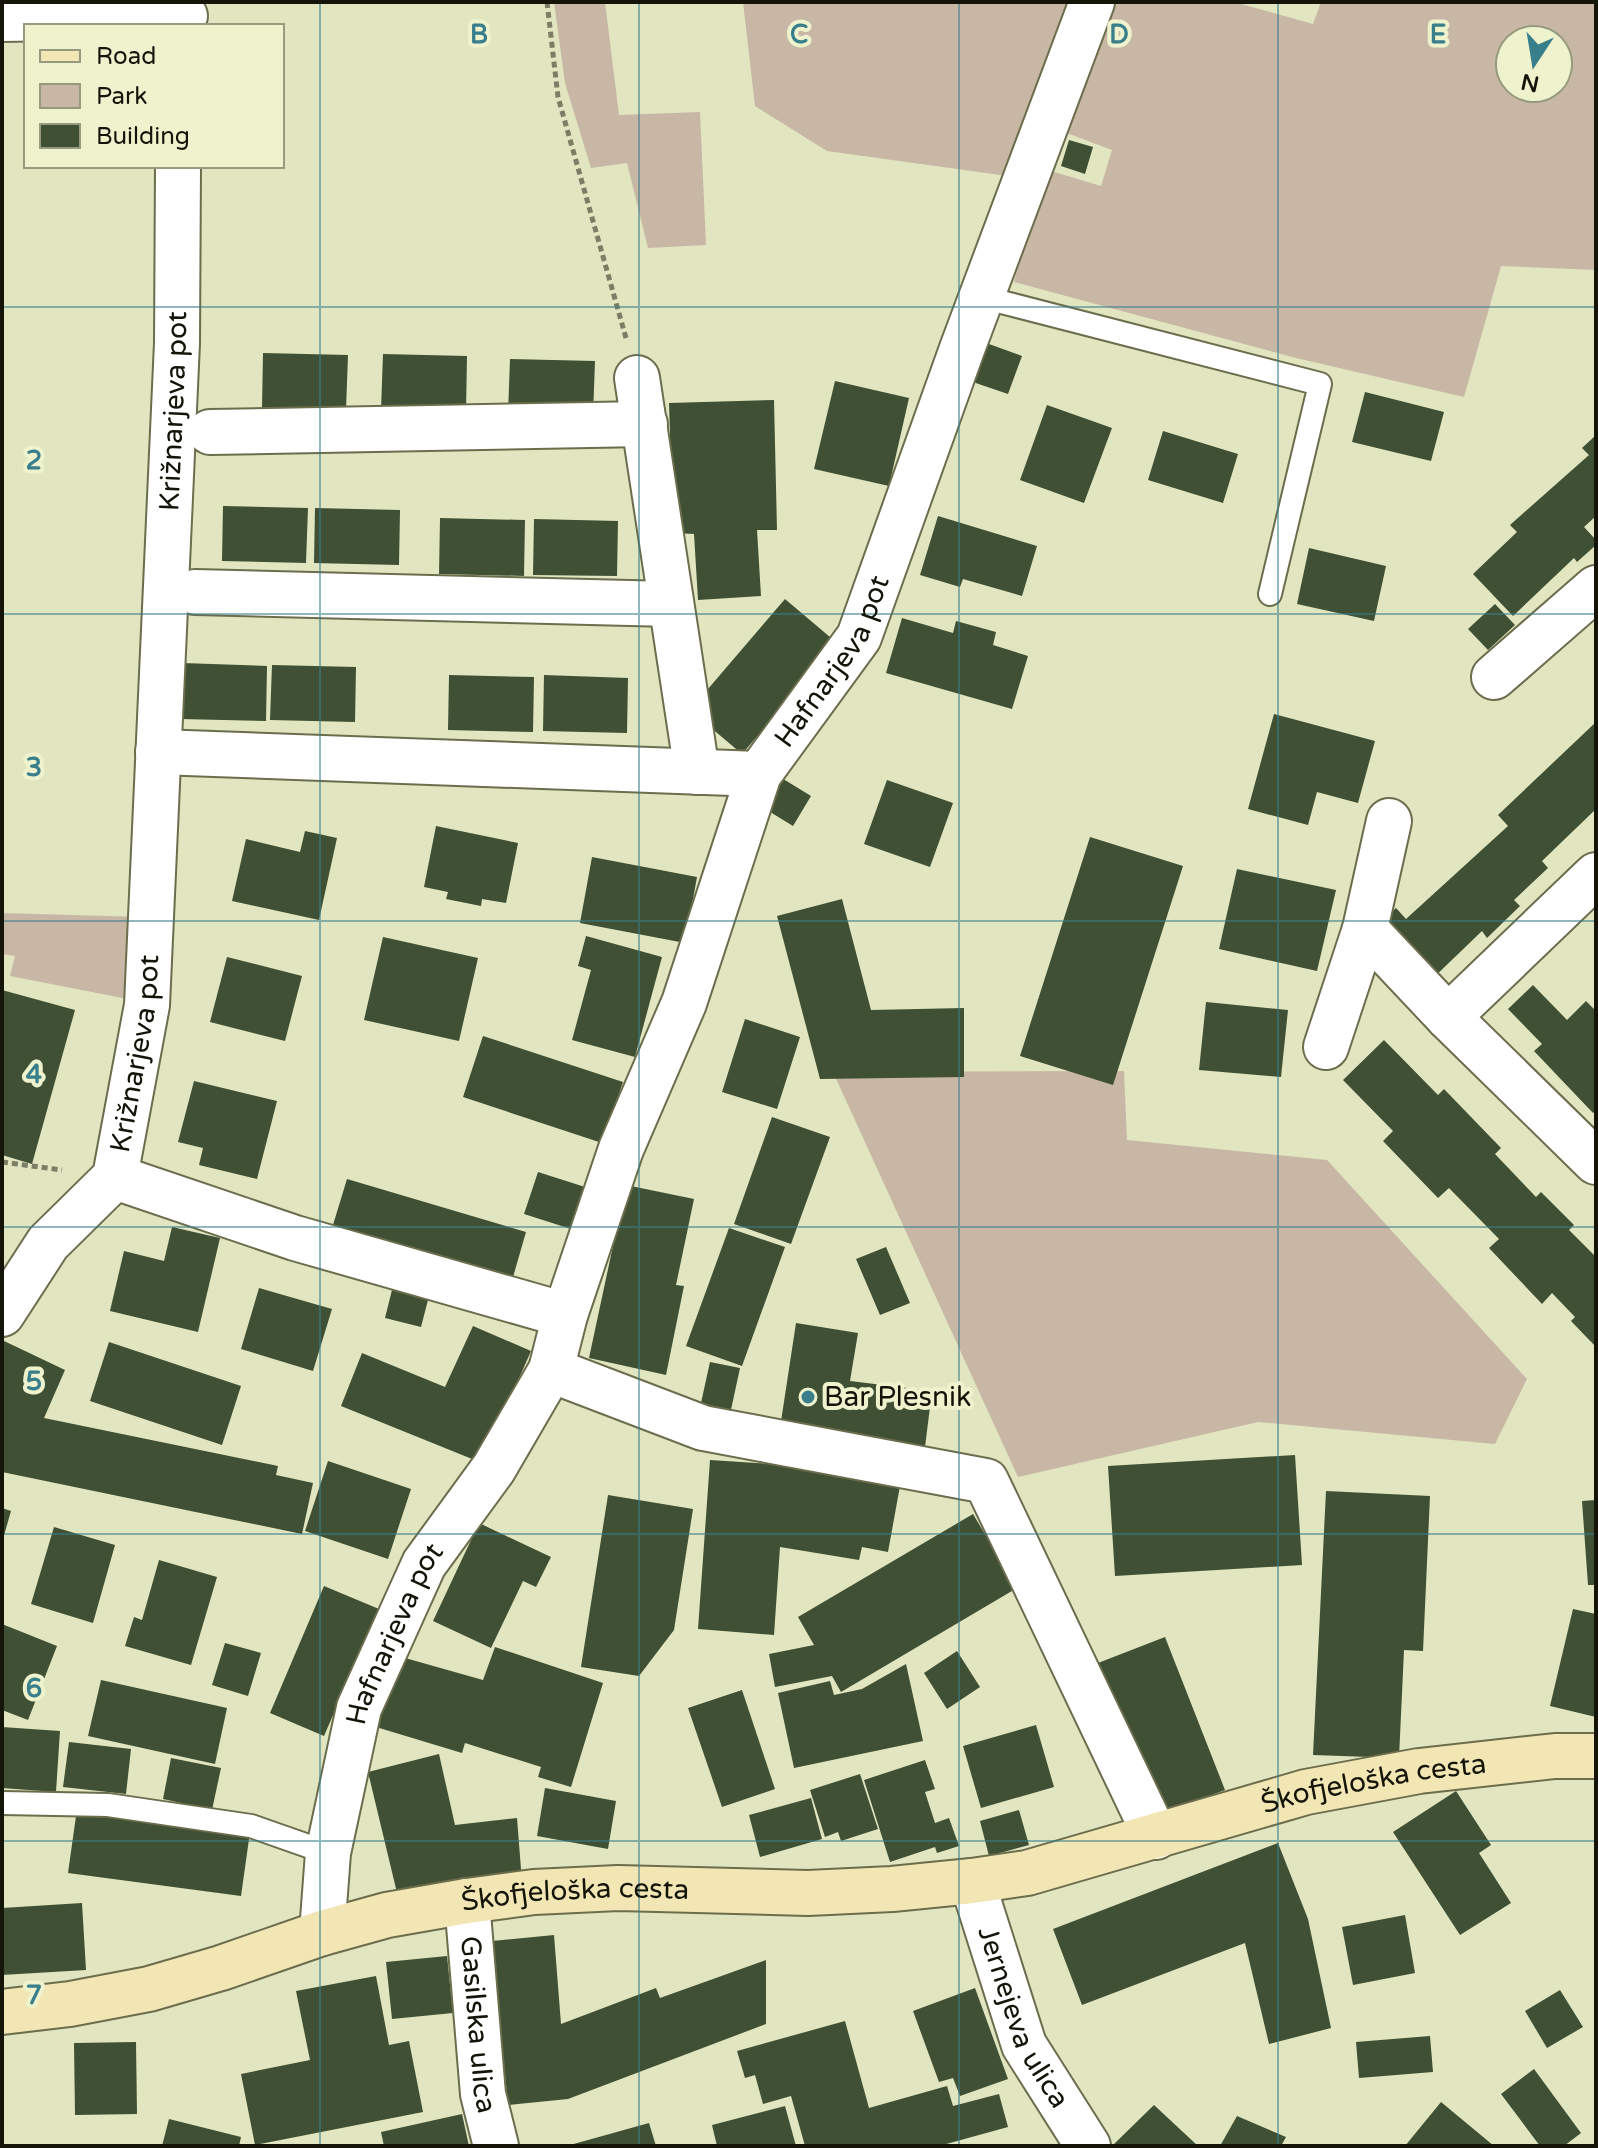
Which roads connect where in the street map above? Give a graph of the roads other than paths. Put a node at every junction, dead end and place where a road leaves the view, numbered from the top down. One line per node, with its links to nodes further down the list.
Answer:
1 (1092, 2): 5 (street, Hafnarjeva pot)
2 (186, 15): 3 (street)
3 (2, 19)
4 (178, 168): 14 (street, Križnarjeva pot)
5 (982, 297): 11 (lane); 16 (street, Hafnarjeva pot)
6 (637, 378): 7 (street)
7 (645, 424): 8 (street, Križnarjeva pot); 12 (street)
8 (210, 432)
9 (1596, 588): 13 (street)
10 (195, 592): 12 (street)
11 (1270, 594)
12 (671, 604): 15 (street)
13 (1494, 677)
14 (158, 752): 15 (street); 23 (street, Križnarjeva pot)
15 (697, 772): 16 (street)
16 (759, 774): 25 (street, Hafnarjeva pot)
17 (1389, 821): 19 (street)
18 (1596, 875): 20 (street)
19 (1365, 929): 20 (street); 21 (street)
20 (1448, 1017): 22 (street)
21 (1326, 1047)
22 (1596, 1162)
23 (115, 1177): 24 (street, Križnarjeva pot); 25 (street)
24 (2, 1314)
25 (565, 1315): 26 (street, Hafnarjeva pot)
26 (551, 1370): 29 (street); 30 (street, Hafnarjeva pot)
27 (1596, 1756): 29 (street, Škofjeloška cesta)
28 (2, 1803): 30 (lane)
29 (1156, 1837): 31 (street, Škofjeloška cesta)
30 (328, 1853): 33 (street, Hafnarjeva pot)
31 (972, 1881): 32 (street, Škofjeloška cesta); 36 (street, Jernejeva ulica)
32 (467, 1901): 33 (street, Škofjeloška cesta); 35 (street, Gasilska ulica)
33 (322, 1933): 34 (street, Škofjeloška cesta)
34 (2, 2012)
35 (496, 2146)
36 (1088, 2146)

